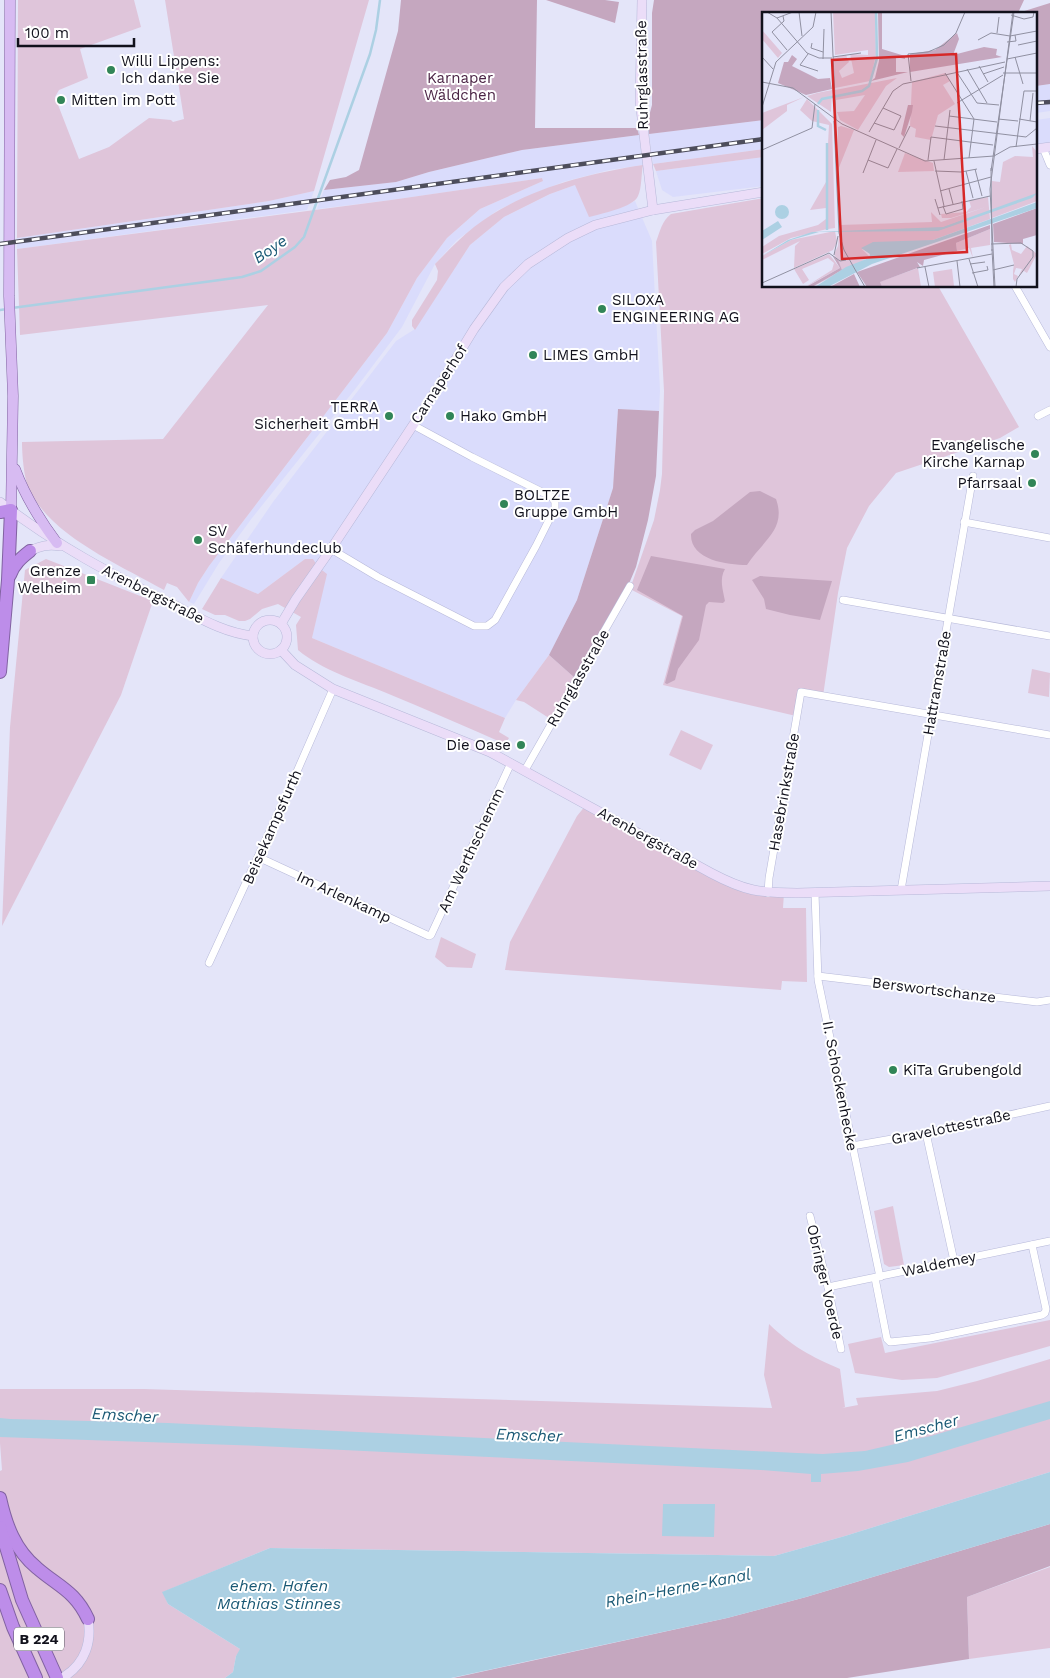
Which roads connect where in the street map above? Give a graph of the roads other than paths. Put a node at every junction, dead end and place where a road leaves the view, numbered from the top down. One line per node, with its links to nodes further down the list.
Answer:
1 (10, 0): 12 (main road)
2 (642, 0): 6 (main road, Ruhrglasstraße)
3 (1043, 148): 4 (street)
4 (1050, 165)
5 (762, 192): 6 (main road, Carnaperhof)
6 (653, 210): 11 (main road, Carnaperhof)
7 (1017, 288): 8 (street)
8 (1050, 347)
9 (1050, 410): 10 (street)
10 (1038, 416)
11 (413, 424): 21 (main road, Carnaperhof); 21 (street)
12 (13, 463): 14 (main road); 20 (main road)
13 (973, 476): 18 (street, Hattramstraße)
14 (12, 490): 15 (main road); 17 (main road)
15 (0, 495)
16 (0, 502): 17 (main road, Arenbergstraße)
17 (5, 511): 20 (main road, Arenbergstraße); 23 (highway)
18 (964, 522): 19 (street); 26 (street, Hattramstraße)
19 (1050, 538)
20 (60, 544): 22 (main road); 28 (main road, Arenbergstraße)
21 (331, 549): 27 (main road, Carnaperhof)
22 (30, 551): 23 (highway)
23 (8, 580): 31 (highway)
24 (630, 586): 36 (street, Ruhrglasstraße)
25 (843, 600): 26 (street)
26 (948, 618): 29 (street); 33 (street, Hattramstraße)
27 (281, 624): 28 (main road); 30 (main road)
28 (253, 636): 30 (main road)
29 (1050, 636)
30 (281, 650): 32 (main road, Arenbergstraße)
31 (0, 672)
32 (333, 689): 35 (main road, Arenbergstraße); 37 (street, Beisekampsfurth)
33 (932, 714): 34 (street); 39 (street, Hattramstraße); 41 (street, Hasebrinkstraße)
34 (1050, 735)
35 (511, 762): 36 (main road, Arenbergstraße); 42 (street, Am Werthschemm)
36 (525, 770): 41 (main road, Arenbergstraße)
37 (258, 858): 42 (street, Im Arlenkamp); 43 (street, Beisekampsfurth)
38 (1050, 886): 39 (main road, Arenbergstraße)
39 (900, 890): 40 (main road, Arenbergstraße)
40 (815, 892): 41 (main road, Arenbergstraße); 44 (street, II. Schockenhecke)
41 (768, 893)
42 (429, 936)
43 (209, 963)
44 (818, 976): 45 (street, Berswortschanze); 48 (street, II. Schockenhecke)
45 (1050, 1000)
46 (1050, 1106): 47 (street, Gravelottestraße)
47 (926, 1133): 48 (street, Gravelottestraße); 52 (street)
48 (852, 1146): 53 (street, II. Schockenhecke)
49 (810, 1216): 54 (street, Obringer Voerde)
50 (1050, 1241): 51 (street, Waldemey)
51 (1032, 1245): 52 (street, Waldemey); 53 (street, II. Schockenhecke)
52 (954, 1261): 53 (street, Waldemey)
53 (877, 1277): 54 (street, Waldemey)
54 (828, 1287): 55 (street, Obringer Voerde)
55 (841, 1349)
56 (0, 1498): 59 (highway)
57 (0, 1527): 60 (highway, B 224)
58 (0, 1590): 61 (highway, B 224)
59 (88, 1619): 60 (main road)
60 (61, 1677)
61 (36, 1678)

